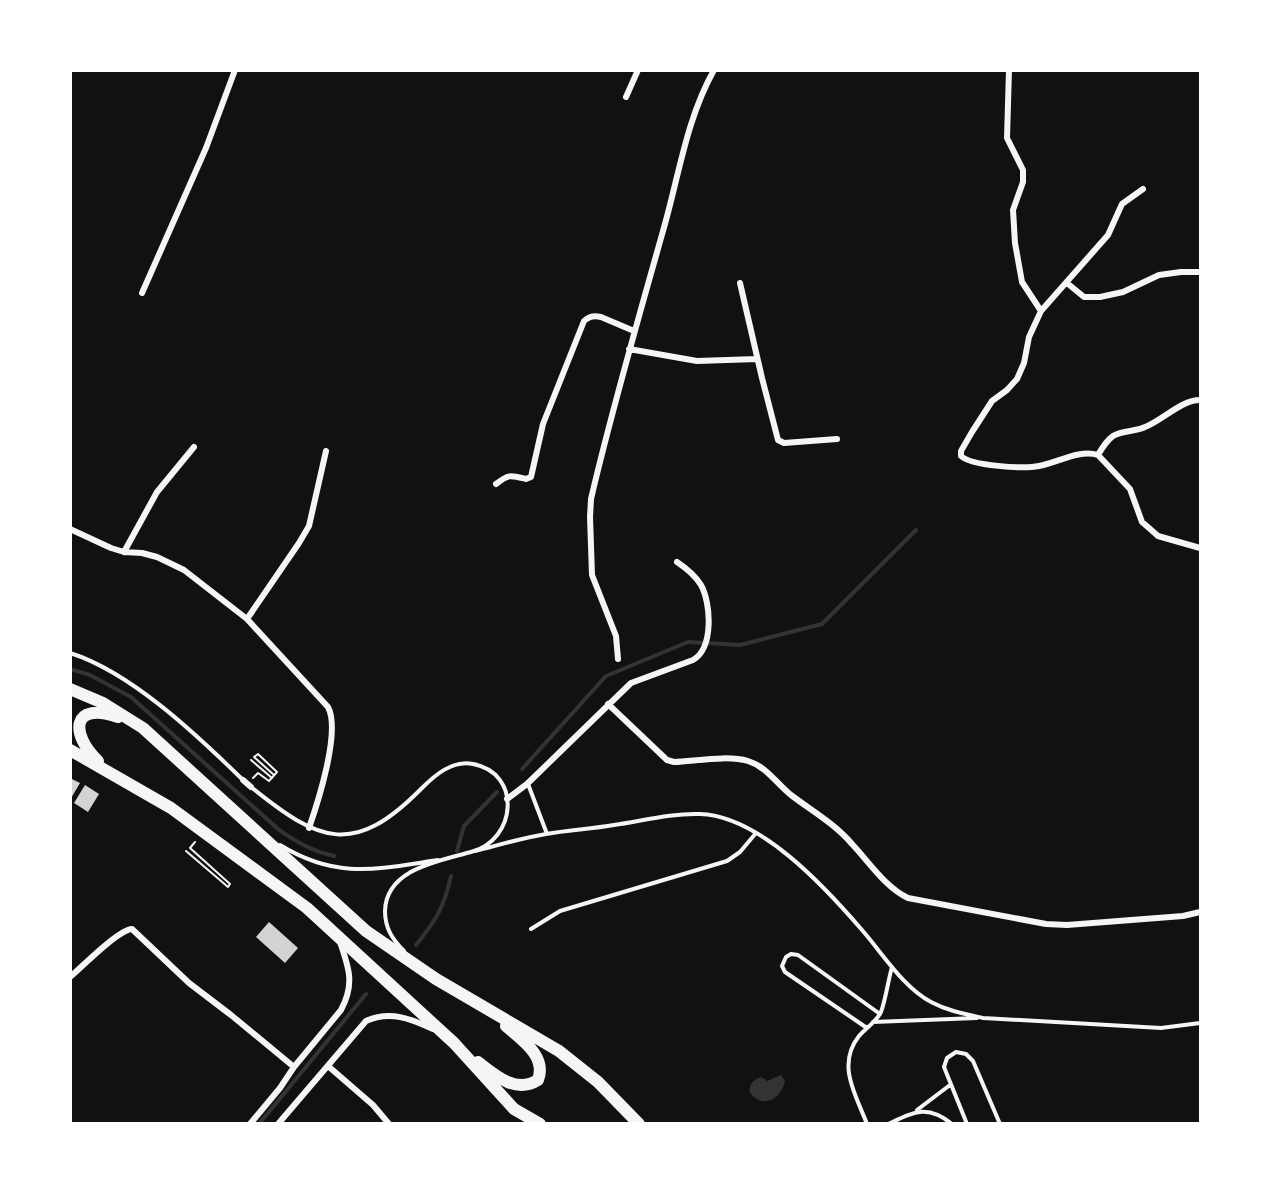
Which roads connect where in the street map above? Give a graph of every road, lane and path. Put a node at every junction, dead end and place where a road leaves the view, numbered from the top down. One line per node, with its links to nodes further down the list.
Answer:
1 (235, 70): 10 (street)
2 (638, 70): 5 (street)
3 (714, 70): 12 (street)
4 (1009, 70): 11 (street)
5 (626, 97)
6 (1143, 189): 9 (street)
7 (1200, 272): 9 (street)
8 (740, 283): 14 (street)
9 (1067, 283): 11 (street)
10 (142, 293)
11 (1041, 311): 19 (street)
12 (634, 331): 13 (street); 20 (street)
13 (629, 349): 14 (street); 27 (street)
14 (757, 359): 16 (street)
15 (1200, 400): 19 (street)
16 (837, 439)
17 (194, 447): 23 (street)
18 (326, 451): 25 (street)
19 (1098, 455): 22 (street)
20 (496, 484)
21 (70, 529): 23 (street)
22 (1200, 548)
23 (124, 552): 25 (street)
24 (677, 562): 29 (street)
25 (247, 619): 40 (street)
26 (70, 653): 35 (lane)
27 (618, 658)
28 (70, 689): 30 (main road)
29 (608, 704): 36 (street); 47 (street)
30 (143, 728): 34 (main road); 39 (main road)
31 (70, 750): 34 (main road)
32 (250, 760): 33 (path)
33 (258, 773)
34 (113, 774): 49 (main road)
35 (243, 780): 37 (street)
36 (528, 784): 38 (street); 42 (lane)
37 (251, 787): 40 (lane)
38 (507, 799): 40 (lane); 45 (lane)
39 (245, 820): 46 (lane); 52 (main road)
40 (309, 828)
41 (756, 832): 42 (lane); 48 (lane); 50 (lane)
42 (547, 834): 45 (lane)
43 (190, 848): 44 (path)
44 (186, 851)
45 (476, 851): 46 (lane)
46 (450, 858): 52 (lane)
47 (1200, 912)
48 (531, 929)
49 (338, 936): 59 (main road); 60 (street)
50 (892, 966): 54 (lane); 55 (lane)
51 (70, 977): 60 (street)
52 (436, 979): 53 (main road)
53 (483, 1006): 59 (main road); 68 (main road)
54 (880, 1014): 56 (lane); 58 (lane)
55 (983, 1018): 56 (lane); 57 (lane)
56 (872, 1022): 58 (lane)
57 (1200, 1023)
58 (867, 1028): 69 (lane)
59 (450, 1039): 61 (street); 67 (main road)
60 (294, 1066): 64 (street)
61 (328, 1066): 65 (street); 66 (street)
62 (950, 1085): 63 (lane); 72 (lane); 73 (lane)
63 (917, 1111): 70 (lane); 71 (lane)
64 (250, 1124)
65 (278, 1124)
66 (389, 1124)
67 (540, 1124)
68 (639, 1124)
69 (867, 1124)
70 (888, 1124)
71 (952, 1124)
72 (967, 1124)
73 (1000, 1124)

